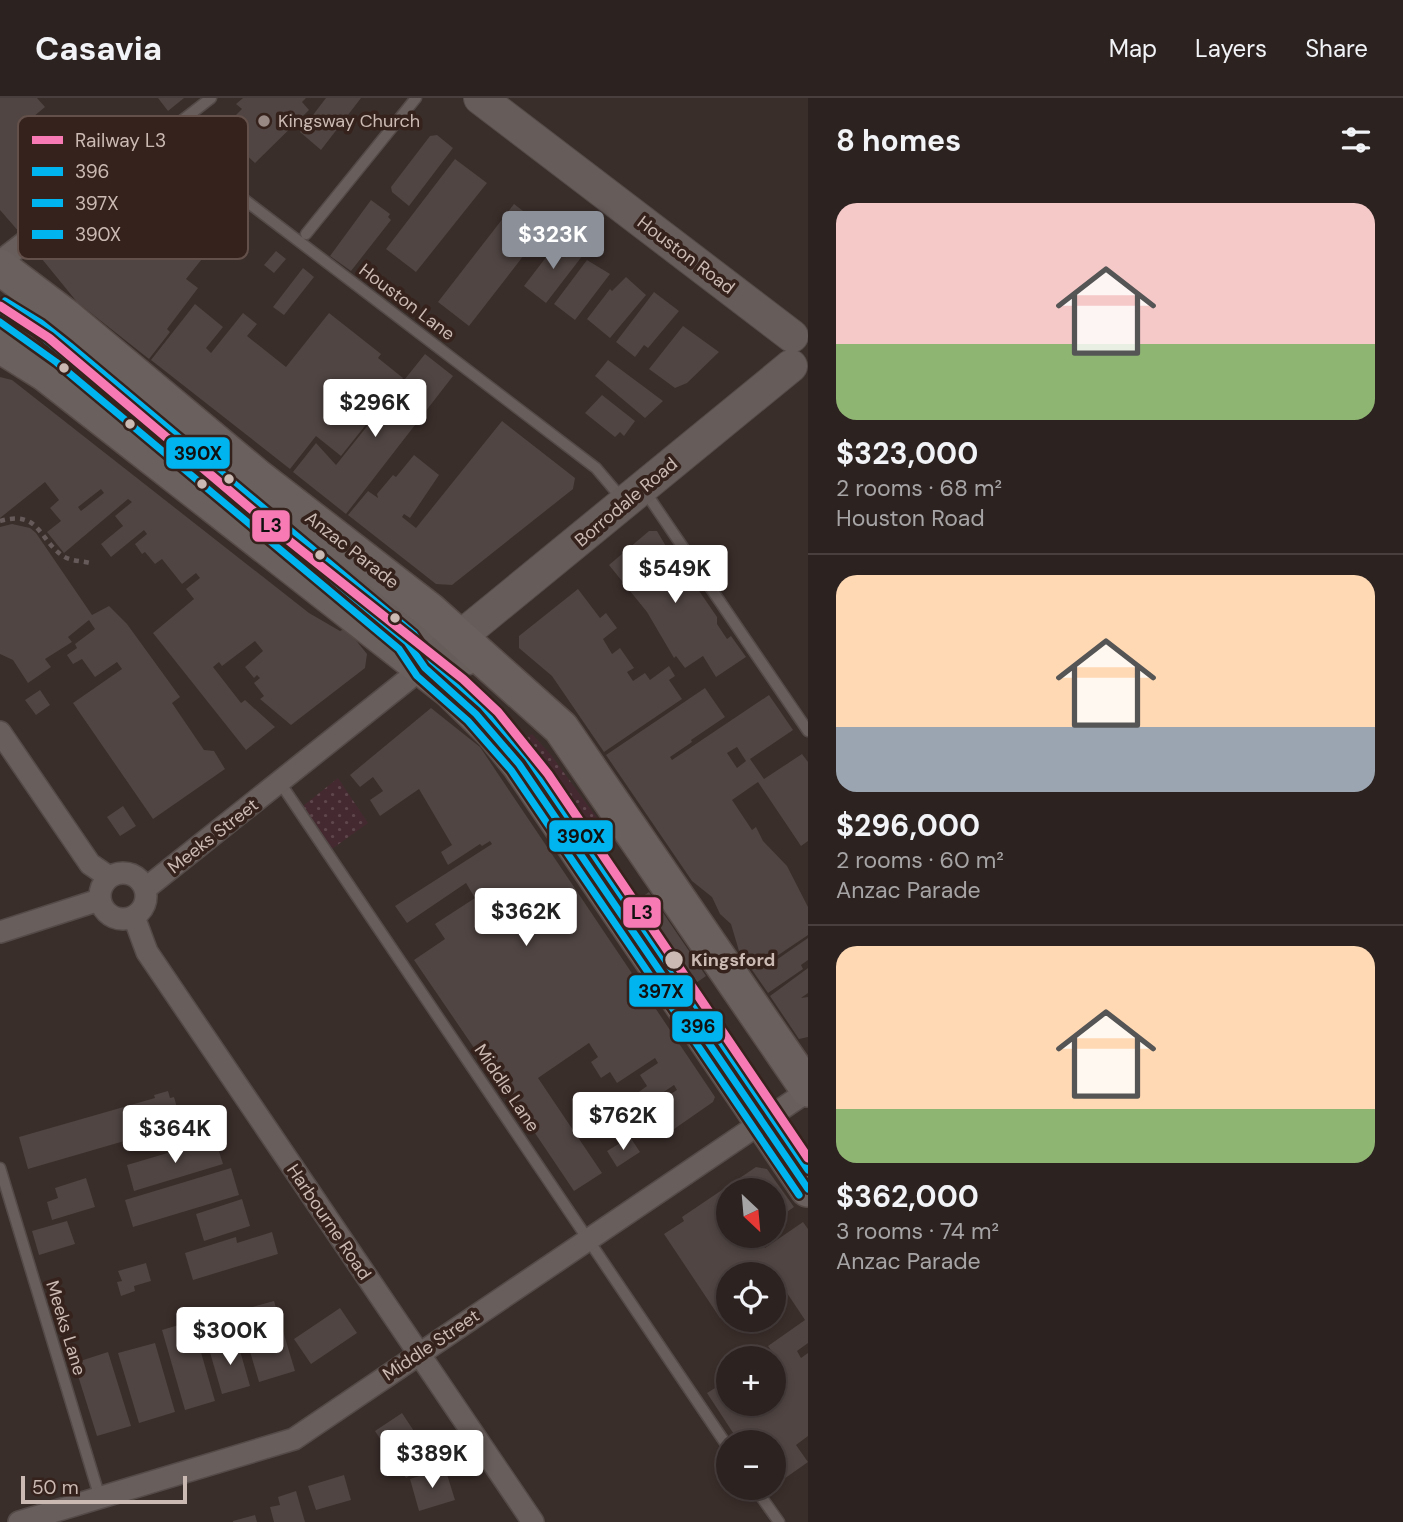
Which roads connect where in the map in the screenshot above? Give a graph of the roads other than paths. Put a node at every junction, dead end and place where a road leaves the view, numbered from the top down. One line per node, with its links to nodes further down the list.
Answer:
1 (211, 98): 4 (lane)
2 (416, 98): 6 (lane)
3 (480, 98): 11 (street, Houston Road)
4 (187, 116)
5 (248, 202): 12 (lane, Houston Lane)
6 (306, 234)
7 (18, 257): 8 (street)
8 (4, 270): 13 (main road, Anzac Parade)
9 (0, 310): 13 (lane, Anzac Parade)
10 (0, 345): 13 (main road, Anzac Parade)
11 (800, 351): 12 (street, Borrodale Road)
12 (634, 495): 13 (street, Borrodale Road); 15 (lane, Houston Lane)
13 (443, 652): 14 (lane, Anzac Parade); 18 (street, Meeks Street); 19 (main road, Anzac Parade); 26 (main road, Anzac Parade)
14 (482, 679)
15 (808, 730)
16 (0, 732): 20 (street)
17 (576, 774): 19 (lane, Anzac Parade)
18 (281, 784): 21 (street, Meeks Street); 29 (lane, Middle Lane)
19 (615, 805): 25 (main road, Anzac Parade)
20 (110, 877): 21 (street); 22 (street)
21 (145, 889): 23 (street)
22 (99, 900): 23 (street); 24 (street)
23 (134, 917): 30 (street, Harbourne Road)
24 (0, 932)
25 (808, 1090): 26 (street, Middle Street)
26 (762, 1122): 28 (main road, Anzac Parade); 29 (street, Middle Street)
27 (0, 1168): 32 (lane, Meeks Lane)
28 (808, 1189)
29 (588, 1239): 30 (street, Middle Street); 31 (lane, Middle Lane)
30 (418, 1353): 32 (street, Middle Street); 35 (street, Harbourne Road)
31 (717, 1430)
32 (100, 1498): 34 (street, Middle Street)
33 (763, 1500): 36 (lane)
34 (19, 1522)
35 (533, 1522)
36 (779, 1522)

